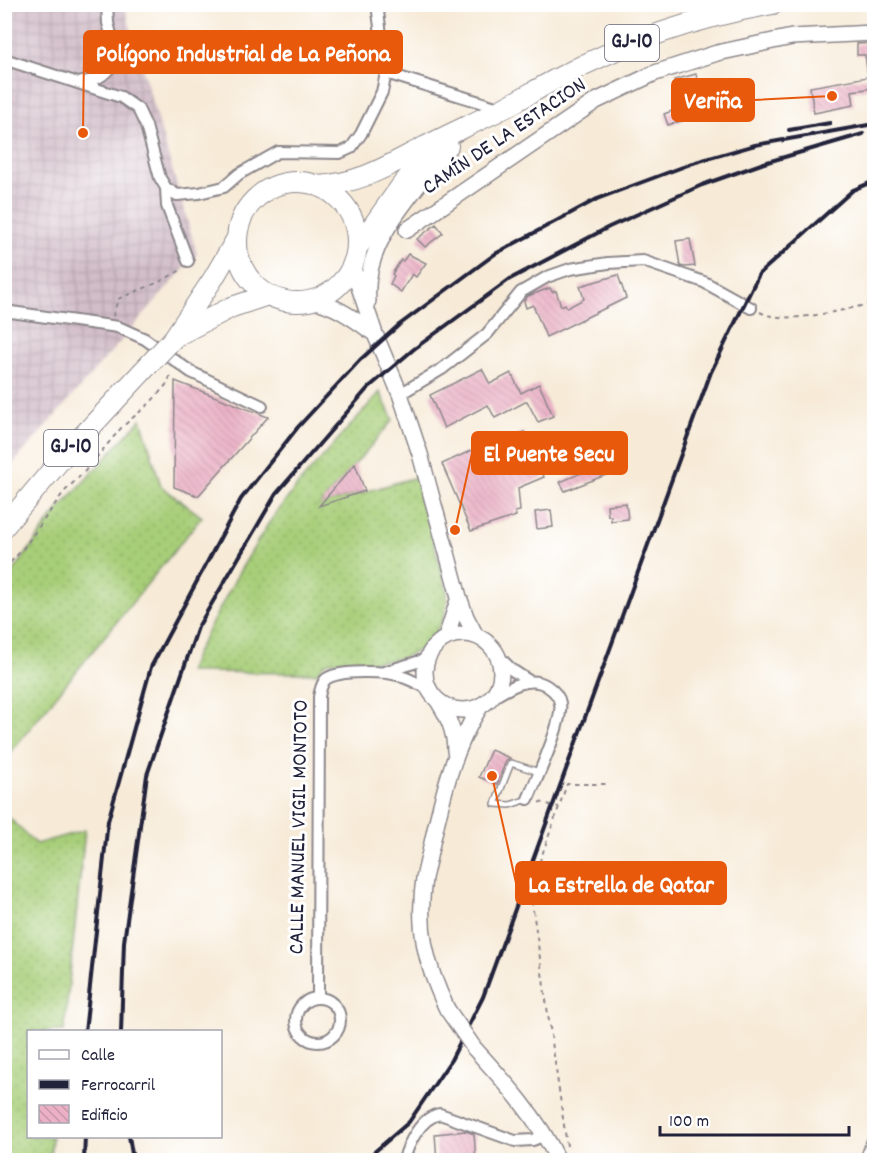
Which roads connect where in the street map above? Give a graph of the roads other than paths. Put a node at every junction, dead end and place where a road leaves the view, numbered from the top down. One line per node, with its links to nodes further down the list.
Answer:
1 (107, 4): 7 (street)
2 (377, 4): 6 (street)
3 (772, 4): 8 (highway, GJ-10)
4 (874, 33): 12 (street, CAMÍN DE LA ESTACION)
5 (4, 58): 7 (street)
6 (386, 74): 8 (street); 11 (street)
7 (79, 82): 11 (street)
8 (503, 109): 9 (highway, GJ-10); 10 (highway, GJ-10)
9 (453, 142): 14 (highway, GJ-10); 20 (street)
10 (318, 186): 13 (highway, GJ-10); 14 (highway, GJ-10)
11 (165, 188): 15 (street)
12 (407, 230)
13 (237, 238): 16 (highway); 21 (highway, GJ-10)
14 (355, 257): 17 (highway, GJ-10); 20 (street)
15 (188, 261)
16 (268, 295): 17 (highway, GJ-10); 21 (highway, GJ-10)
17 (311, 300): 20 (street)
18 (751, 308): 22 (street)
19 (4, 311): 23 (street)
20 (372, 326): 22 (street)
21 (175, 337): 24 (highway, GJ-10, bridge)
22 (400, 394): 25 (street)
23 (262, 406)
24 (4, 527)
25 (459, 597): 26 (street); 27 (street)
26 (476, 636): 27 (street); 28 (street)
27 (446, 638): 29 (street)
28 (498, 656): 31 (street); 33 (street)
29 (427, 659): 30 (street, CALLE MANUEL VIGIL MONTOTO); 32 (street)
30 (382, 672): 32 (street, CALLE MANUEL VIGIL MONTOTO); 37 (street, CALLE MANUEL VIGIL MONTOTO)
31 (529, 681): 33 (street); 35 (street)
32 (433, 695): 33 (street); 34 (street)
33 (486, 702): 34 (street)
34 (455, 753): 38 (street, bridge)
35 (539, 772): 36 (street); 36 (lane)
36 (528, 799)
37 (318, 998): 37 (street)
38 (545, 1135): 40 (street); 41 (street)
39 (874, 1143): 42 (street)
40 (404, 1161)
41 (558, 1161)
42 (868, 1161)

